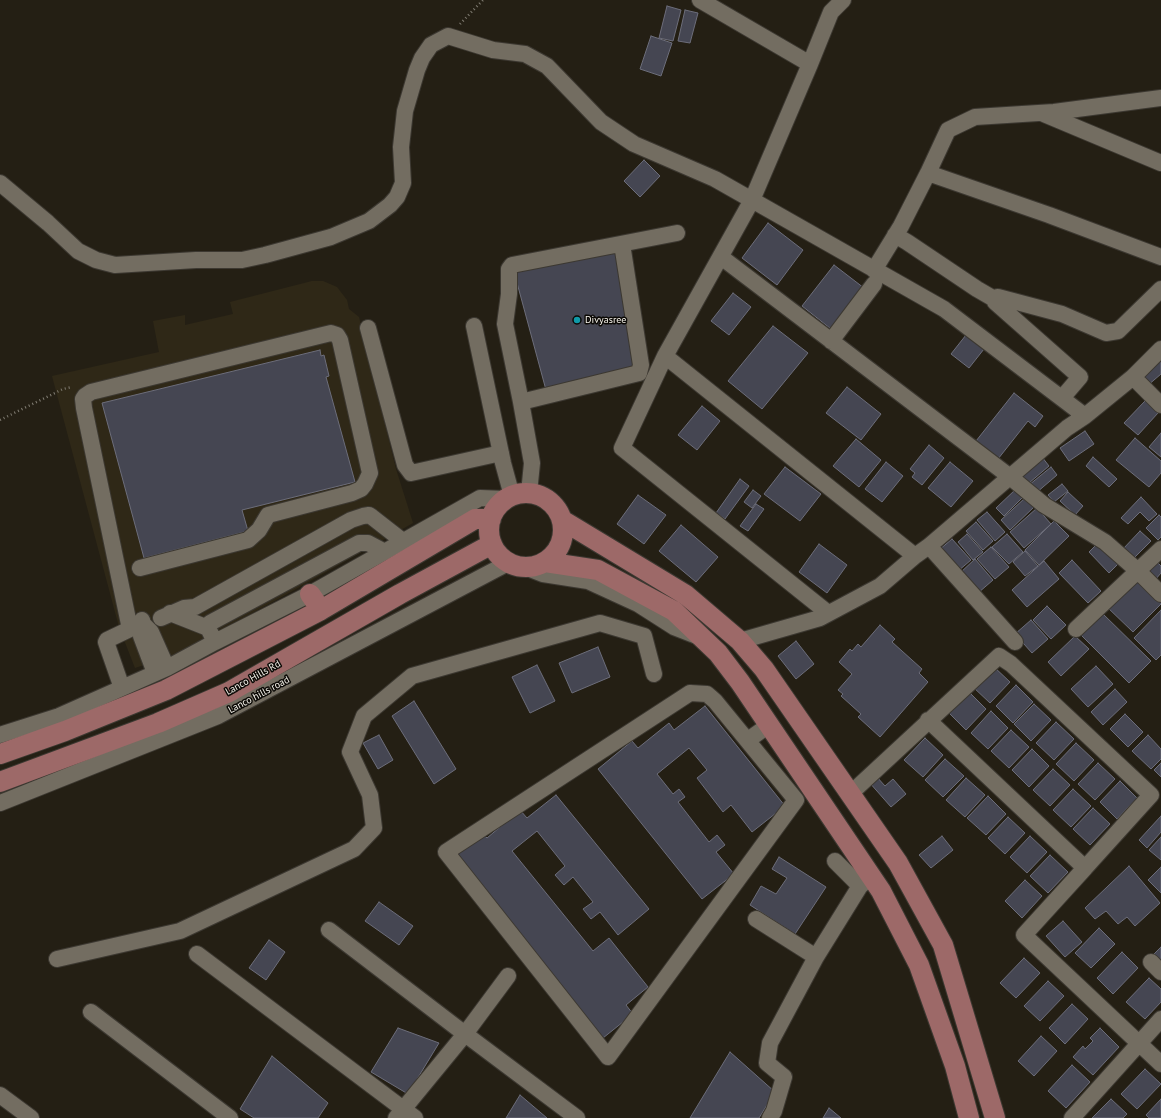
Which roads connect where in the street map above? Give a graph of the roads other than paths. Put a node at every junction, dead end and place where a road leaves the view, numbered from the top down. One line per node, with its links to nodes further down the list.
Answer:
1 (700, 0): 3 (street)
2 (843, 0): 3 (street)
3 (810, 64): 9 (street)
4 (1161, 98): 5 (street)
5 (1043, 113): 6 (street); 7 (street)
6 (1161, 163)
7 (928, 173): 11 (street); 14 (street)
8 (0, 183): 9 (street)
9 (752, 200): 13 (street); 15 (street)
10 (677, 233): 12 (street)
11 (895, 235): 15 (street); 17 (street)
12 (622, 244): 25 (street); 25 (street)
13 (721, 257): 20 (street); 22 (street)
14 (1161, 257)
15 (874, 277): 20 (street); 24 (street)
16 (1161, 289): 17 (street)
17 (996, 300): 24 (street)
18 (474, 326): 28 (street)
19 (368, 328): 28 (street)
20 (831, 341): 29 (street)
21 (1161, 349): 23 (street)
22 (665, 356): 38 (street); 45 (street)
23 (1133, 376): 26 (street); 27 (street)
24 (1062, 398): 27 (street)
25 (521, 402): 30 (street)
26 (1161, 405)
27 (1085, 416): 29 (street)
28 (501, 453): 30 (street)
29 (1009, 476): 35 (street); 42 (street)
30 (515, 496): 31 (main road); 32 (main road); 33 (street)
31 (491, 519): 34 (main road); 44 (main road)
32 (562, 520): 39 (main road); 52 (main road)
33 (404, 542): 37 (street); 49 (street)
34 (492, 544): 40 (main road); 59 (main road, Lanco Hills Rd)
35 (929, 546): 38 (street); 53 (street)
36 (1161, 549): 42 (street)
37 (385, 552): 44 (street); 49 (street)
38 (915, 556): 45 (street)
39 (545, 562): 40 (main road); 51 (main road)
40 (516, 565): 47 (street); 59 (street, Lanco hills road)
41 (140, 568): 46 (street)
42 (1138, 571): 43 (street); 48 (street)
43 (1161, 594)
44 (316, 602): 49 (street); 58 (main road)
45 (828, 613): 52 (street)
46 (138, 624): 54 (street); 56 (street)
47 (671, 625): 50 (street); 51 (street)
48 (1076, 629)
49 (211, 635): 54 (street)
50 (644, 636): 55 (street); 75 (street)
51 (702, 638): 60 (main road)
52 (740, 641): 66 (main road)
53 (1015, 642)
54 (161, 671): 56 (street)
55 (654, 674)
56 (122, 688): 58 (street)
57 (928, 720): 66 (street); 69 (street); 69 (street)
58 (62, 723): 61 (street); 63 (main road)
59 (180, 723): 65 (main road, Lanco Hills Rd); 67 (street, Lanco hills road)
60 (774, 733): 62 (street); 64 (street); 70 (main road)
61 (0, 735)
62 (748, 740): 64 (street); 64 (street)
63 (0, 754)
64 (760, 756)
65 (0, 782)
66 (850, 794): 81 (main road)
67 (0, 803)
68 (835, 861): 70 (street)
69 (1085, 868): 80 (street)
70 (866, 882): 74 (street); 82 (main road)
71 (756, 919): 74 (street)
72 (329, 930): 79 (street)
73 (198, 954): 85 (street)
74 (816, 957): 89 (street)
75 (57, 959)
76 (508, 976): 79 (street)
77 (91, 1012): 87 (street)
78 (1161, 1020): 80 (street)
79 (465, 1034): 85 (street); 88 (street)
80 (1139, 1044): 83 (street); 92 (street)
81 (975, 1052): 82 (main road); 91 (main road)
82 (952, 1057): 90 (main road)
83 (1161, 1064)
84 (0, 1095): 86 (street)
85 (405, 1115)
86 (31, 1118)
87 (230, 1118)
88 (578, 1118)
89 (770, 1118)
90 (969, 1118)
91 (995, 1118)
92 (1072, 1118)

